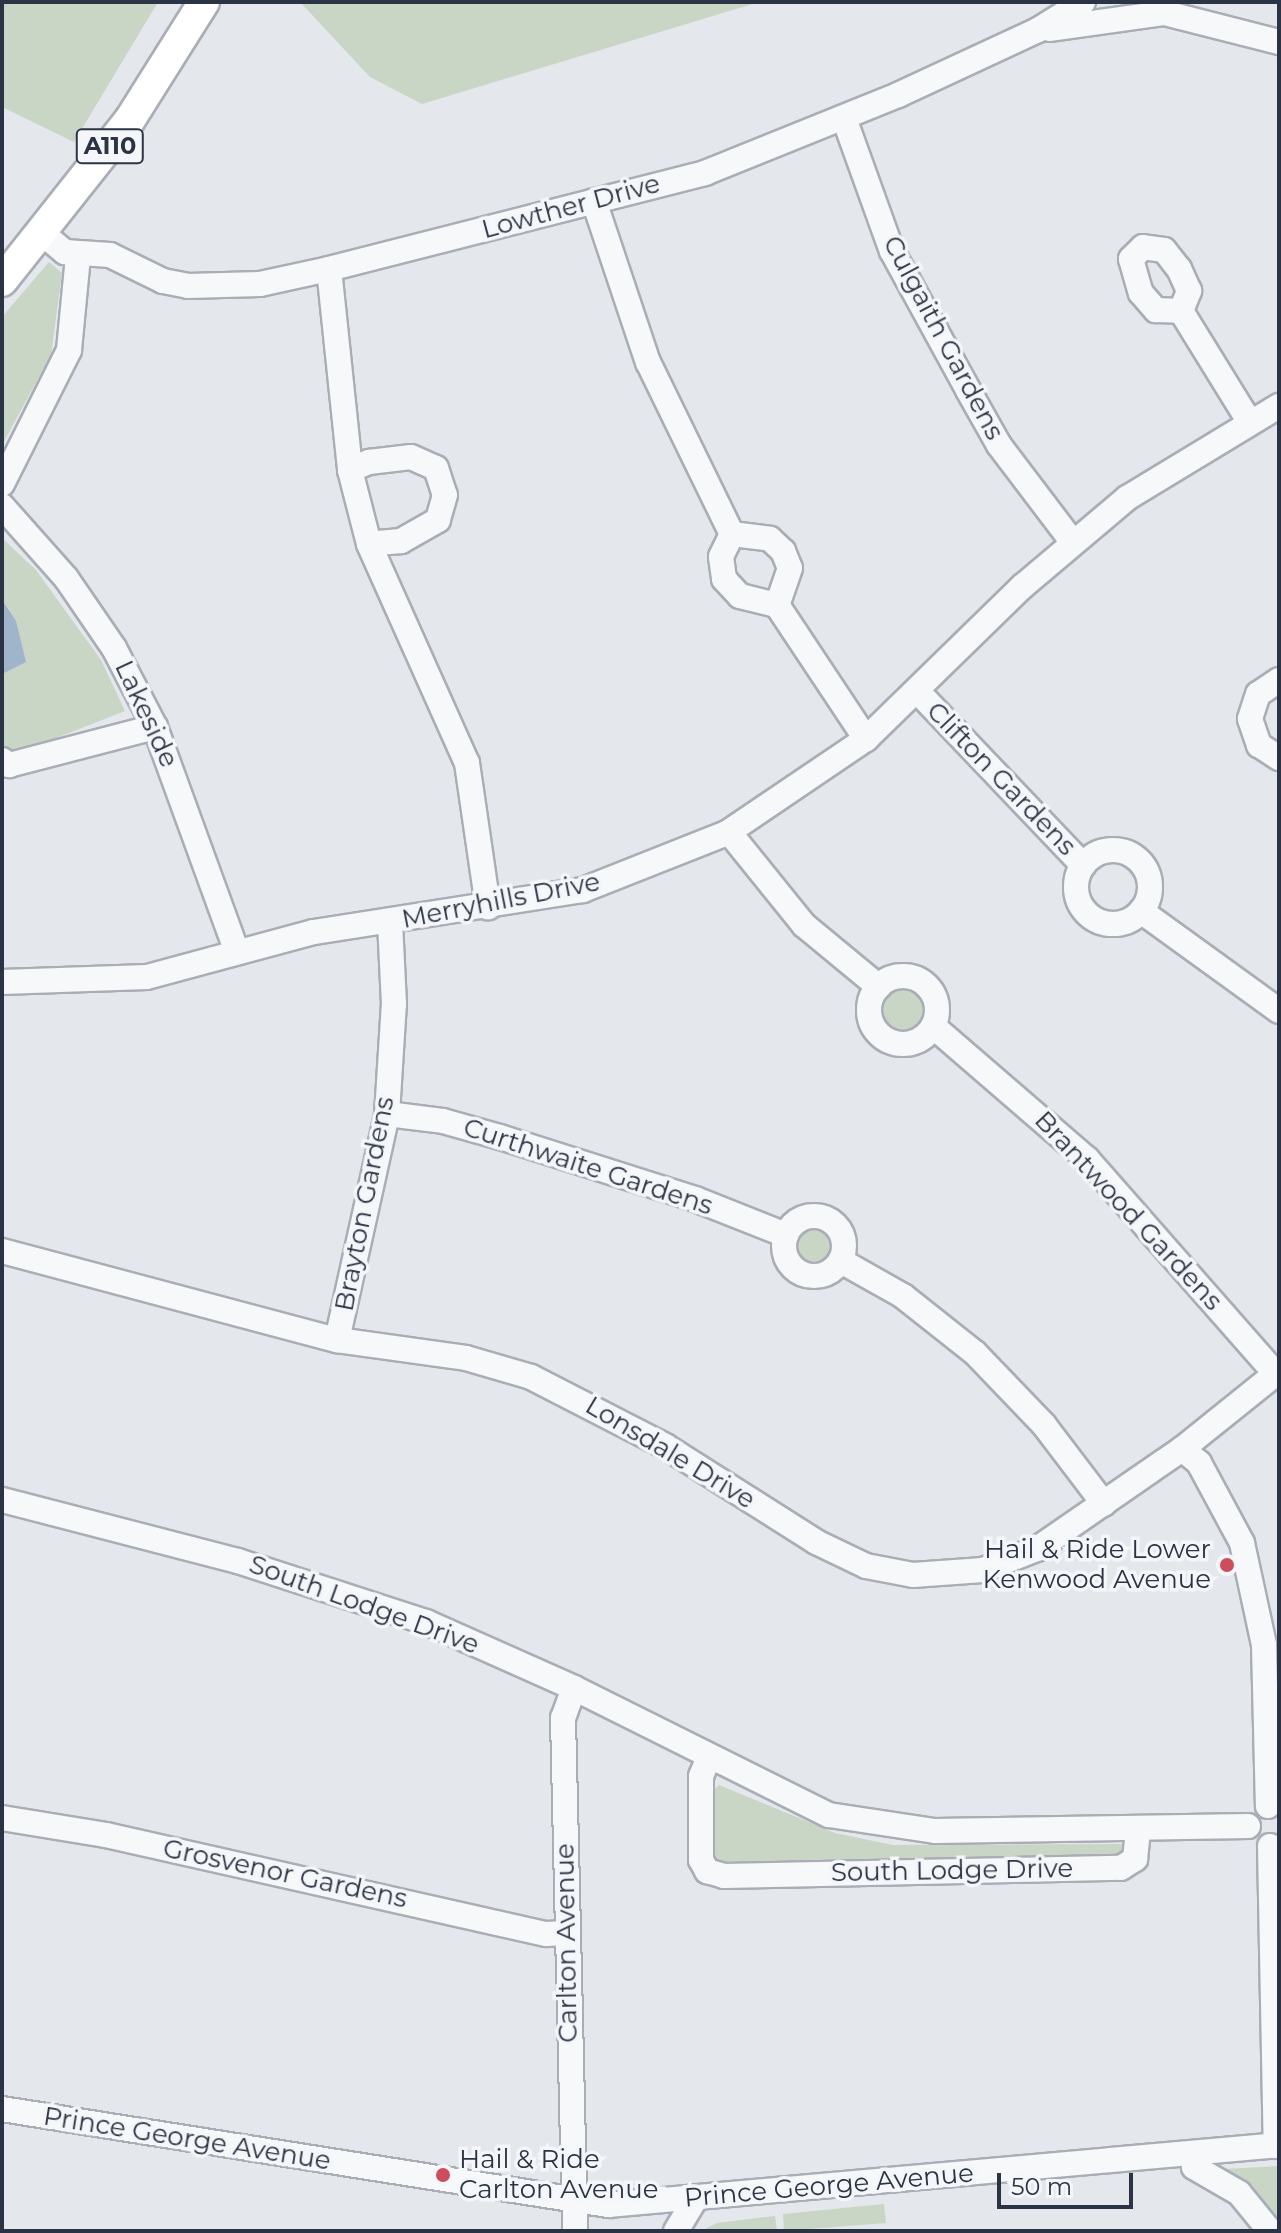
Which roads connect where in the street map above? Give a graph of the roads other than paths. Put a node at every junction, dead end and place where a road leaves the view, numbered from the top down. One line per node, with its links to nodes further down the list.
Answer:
1 (204, 2): 8 (main road, A110)
2 (1083, 2): 4 (street, Lowther Drive)
3 (1163, 8): 4 (street); 5 (street)
4 (1038, 30): 6 (street, Lowther Drive)
5 (1279, 42)
6 (844, 118): 7 (street, Lowther Drive); 19 (street, Culgaith Gardens)
7 (594, 201): 10 (street, Lowther Drive); 18 (street)
8 (42, 233): 9 (street, Lowther Drive); 11 (main road, A110)
9 (78, 256): 10 (street, Lowther Drive); 16 (street)
10 (329, 269): 15 (street)
11 (2, 281)
12 (1181, 311): 14 (street)
13 (1279, 406): 14 (street, Merryhills Drive)
14 (1249, 421): 19 (street, Merryhills Drive)
15 (350, 470): 20 (street); 20 (street)
16 (2, 484)
17 (2, 506): 24 (street, Lakeside)
18 (732, 534): 21 (street); 21 (street)
19 (1072, 541): 23 (street, Merryhills Drive)
20 (369, 544): 30 (street)
21 (777, 605): 25 (street)
22 (1279, 680): 26 (street)
23 (919, 693): 25 (street, Merryhills Drive); 29 (street, Clifton Gardens)
24 (155, 727): 27 (street); 33 (street, Lakeside)
25 (866, 739): 28 (street, Merryhills Drive)
26 (1279, 758)
27 (2, 760)
28 (729, 832): 30 (street, Merryhills Drive); 35 (street)
29 (1083, 865): 31 (street, Clifton Gardens); 31 (street, Clifton Gardens)
30 (488, 907): 32 (street, Merryhills Drive)
31 (1141, 911): 36 (street)
32 (390, 922): 33 (street, Merryhills Drive); 38 (street, Brayton Gardens)
33 (237, 952): 34 (street, Merryhills Drive)
34 (2, 982)
35 (879, 987): 37 (street); 37 (street)
36 (1279, 1011)
37 (934, 1027): 43 (street, Brantwood Gardens)
38 (387, 1114): 39 (street, Curthwaite Gardens); 42 (street, Brayton Gardens)
39 (786, 1235): 41 (street); 41 (street)
40 (2, 1251): 42 (street, Lonsdale Drive)
41 (841, 1261): 46 (street)
42 (337, 1340): 46 (street, Lonsdale Drive)
43 (1278, 1373): 44 (street, Lonsdale Drive)
44 (1182, 1449): 46 (street, Lonsdale Drive); 49 (street)
45 (2, 1500): 47 (street, South Lodge Drive)
46 (1104, 1504)
47 (574, 1688): 48 (street, South Lodge Drive); 54 (street, Carlton Avenue)
48 (708, 1759): 52 (street, South Lodge Drive); 52 (street, South Lodge Drive)
49 (1274, 1807): 51 (street)
50 (2, 1818): 54 (street, Grosvenor Gardens)
51 (1248, 1826): 52 (street, South Lodge Drive); 53 (street)
52 (1138, 1828)
53 (1274, 1844): 56 (street)
54 (567, 1933): 59 (street, Carlton Avenue)
55 (2, 2109): 59 (street, Prince George Avenue)
56 (1278, 2146): 57 (street, Prince George Avenue)
57 (1192, 2153): 58 (street, Prince George Avenue); 62 (street)
58 (696, 2198): 59 (street, Prince George Avenue); 61 (street)
59 (573, 2201): 60 (street, Carlton Avenue)
60 (575, 2231)
61 (676, 2231)
62 (1270, 2231)

